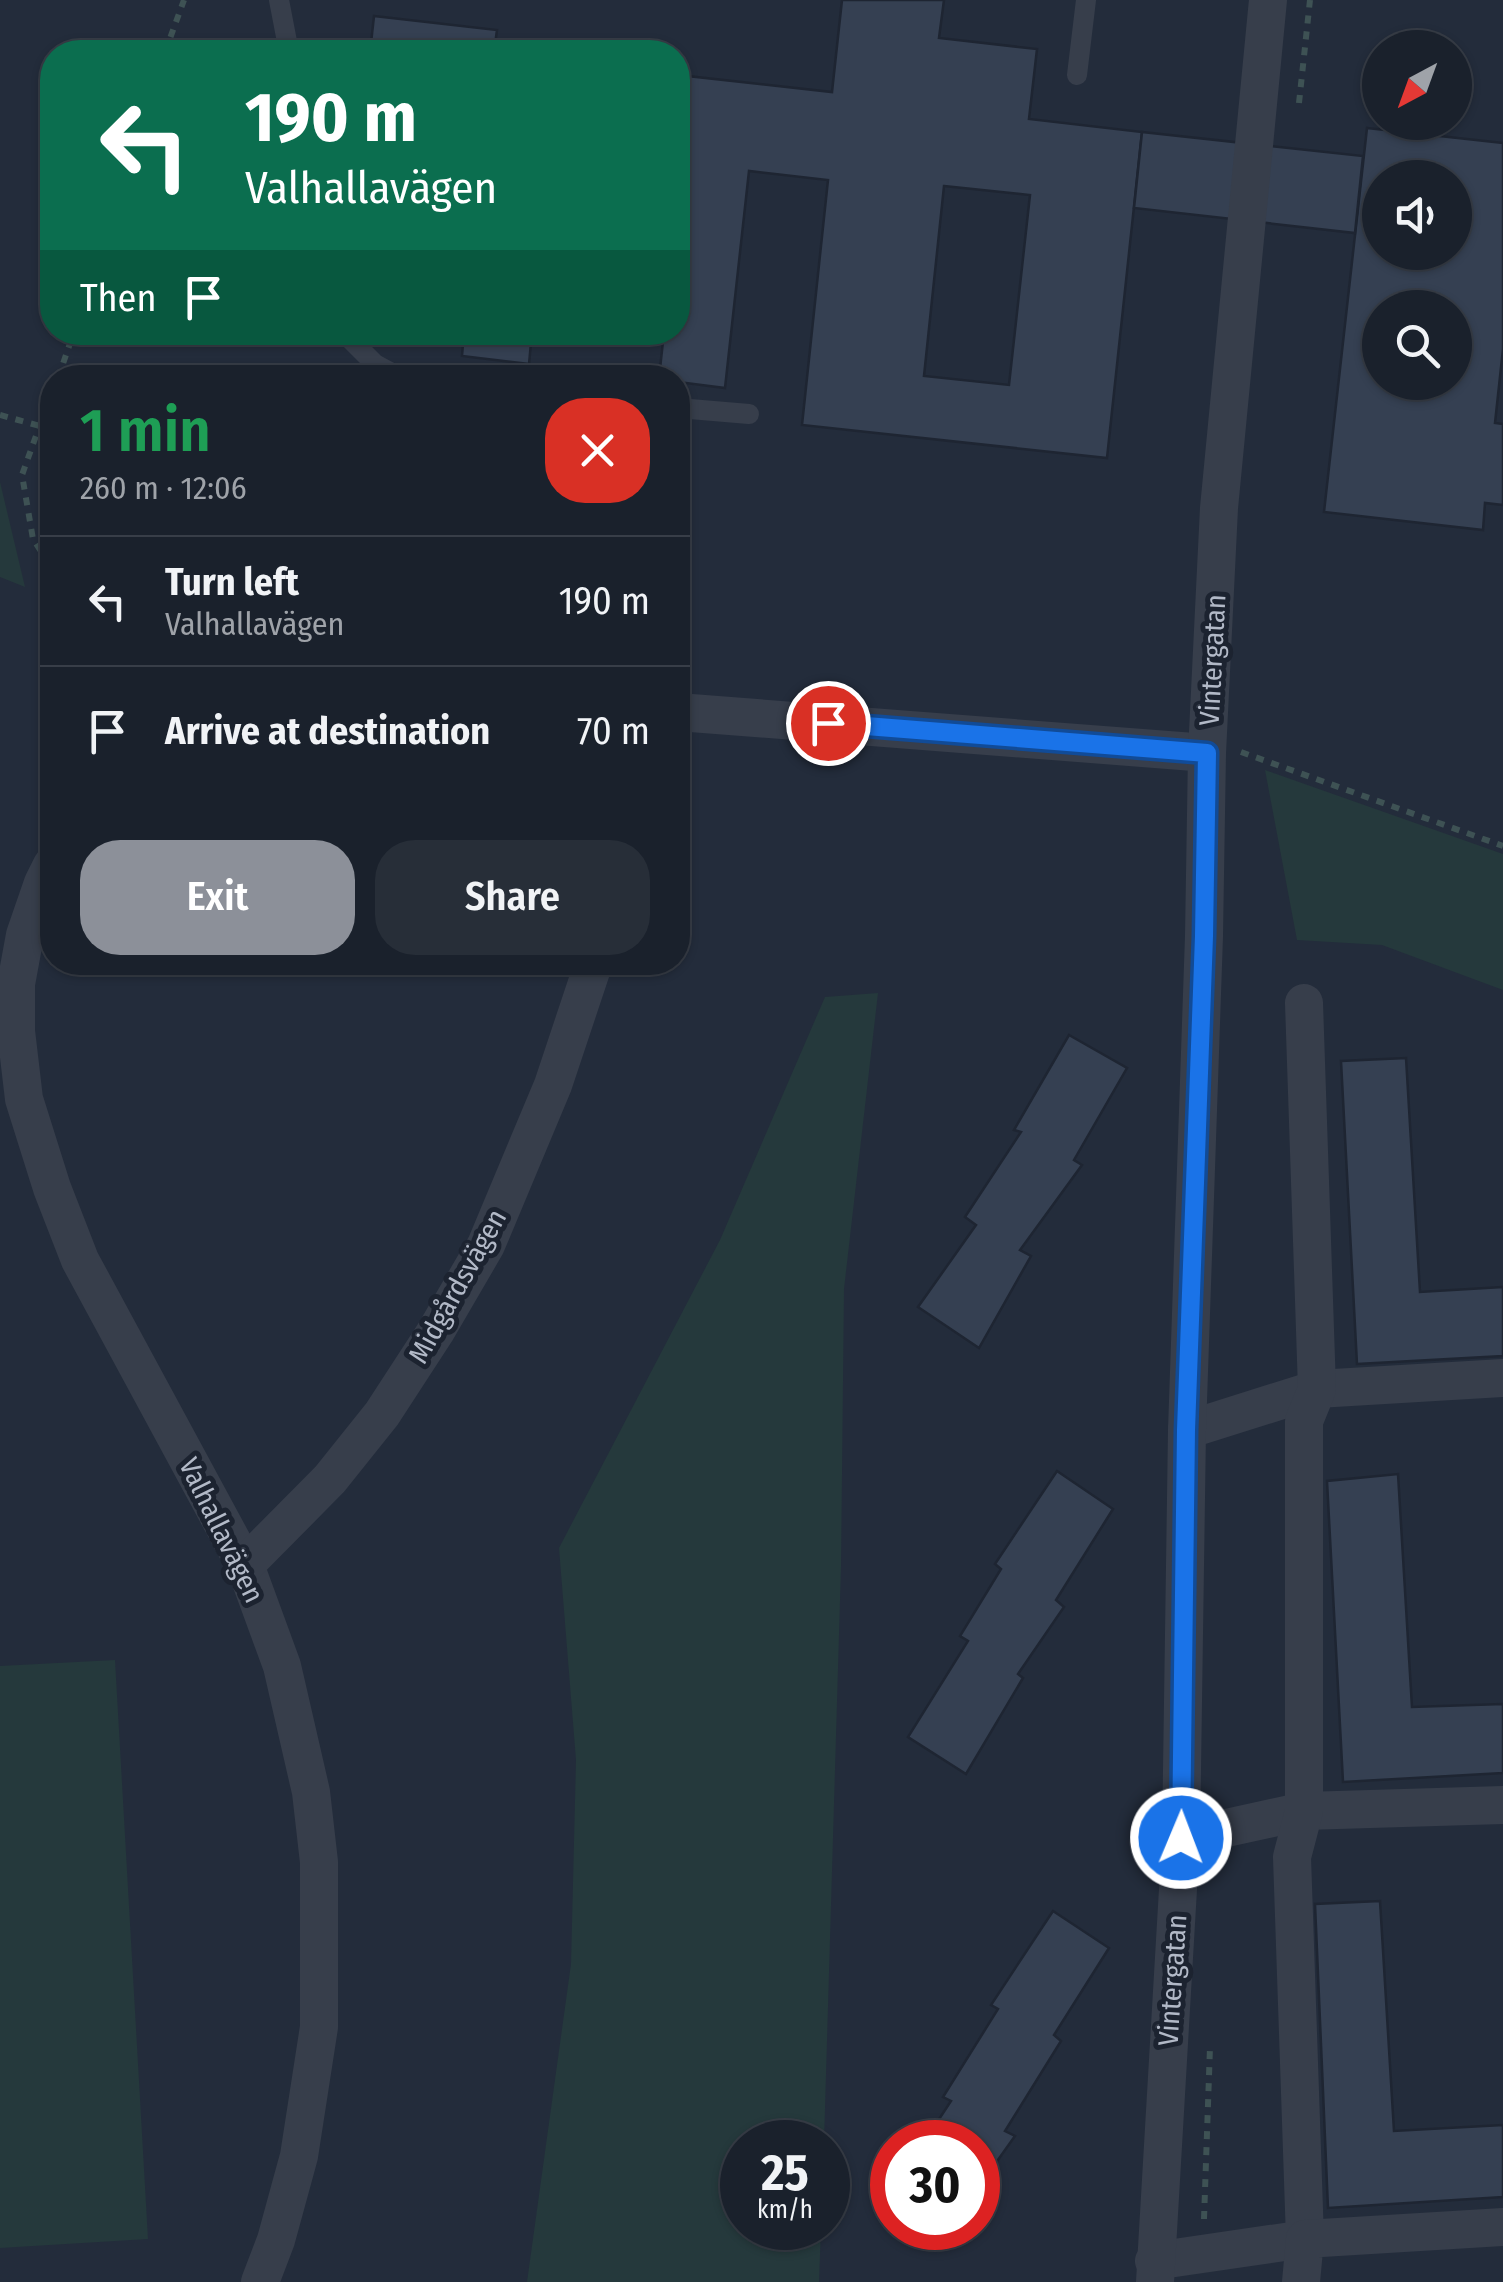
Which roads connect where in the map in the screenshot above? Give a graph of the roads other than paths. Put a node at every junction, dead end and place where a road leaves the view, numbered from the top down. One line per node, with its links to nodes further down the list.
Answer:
1 (279, 0): 4 (lane)
2 (1086, 0): 5 (lane)
3 (1268, 0): 11 (street, Vintergatan)
4 (287, 40)
5 (1077, 75)
6 (356, 345): 7 (lane)
7 (377, 365)
8 (690, 409): 9 (lane)
9 (748, 414)
10 (690, 713): 11 (street)
11 (1222, 752): 17 (street, Vintergatan)
12 (40, 888): 18 (street, Valhallavägen)
13 (590, 975): 18 (street, Midgårdsvägen)
14 (1304, 1003): 16 (street)
15 (1503, 1378): 16 (street)
16 (1316, 1389): 17 (street); 20 (street)
17 (1186, 1430): 21 (street, Vintergatan)
18 (246, 1566): 25 (street, Valhallavägen)
19 (1503, 1805): 20 (street)
20 (1304, 1811): 21 (street); 23 (street)
21 (1181, 1838): 24 (street, Vintergatan)
22 (1503, 2227): 23 (street)
23 (1306, 2239): 24 (street); 26 (street)
24 (1154, 2271)
25 (260, 2282)
26 (1301, 2282)

